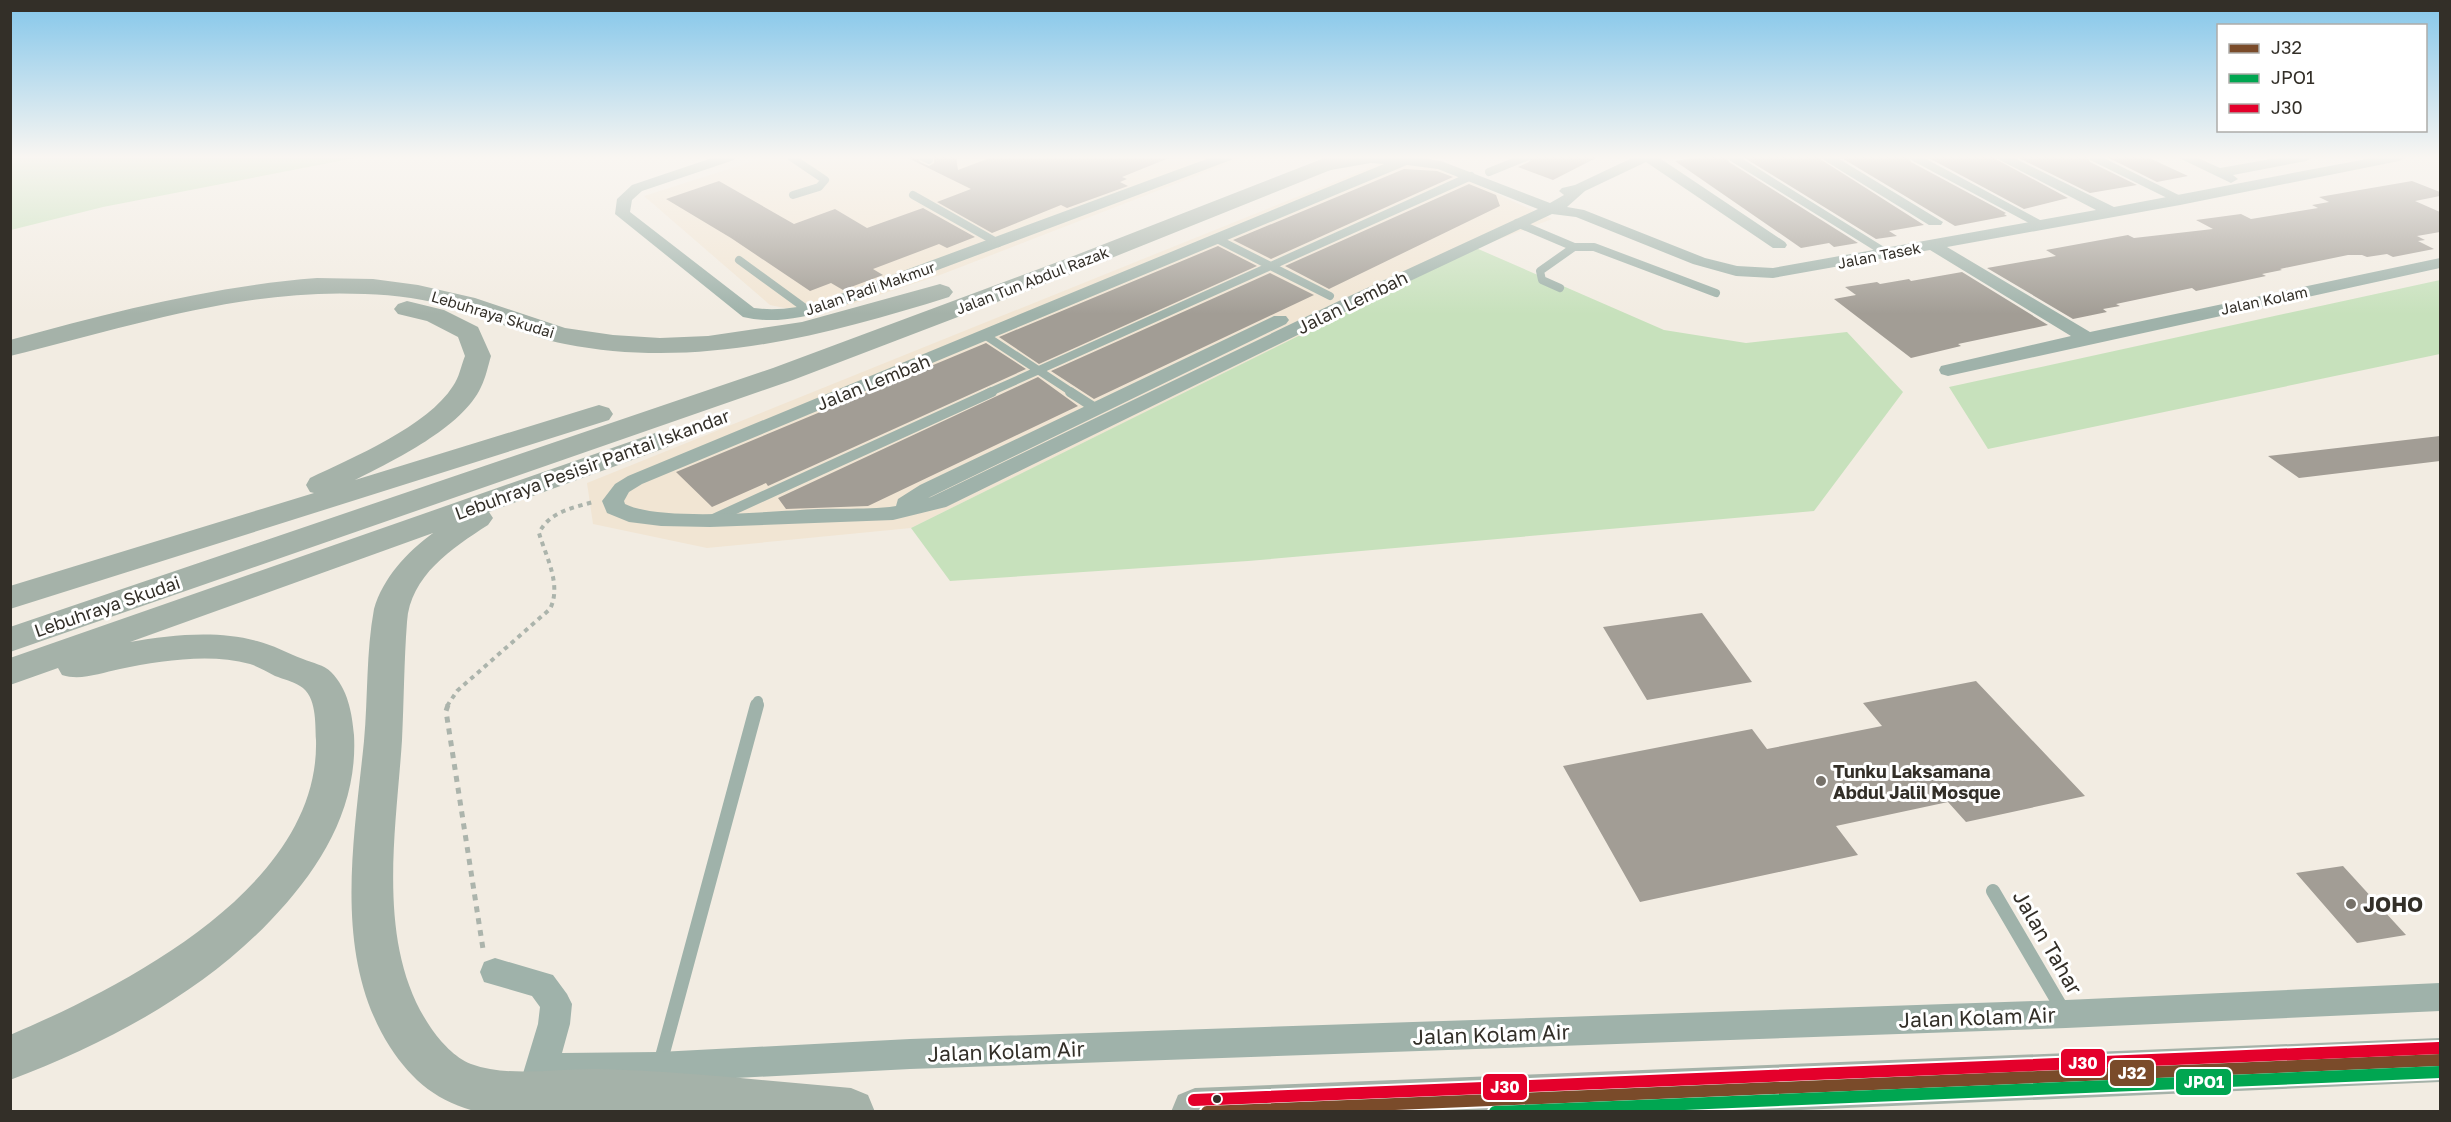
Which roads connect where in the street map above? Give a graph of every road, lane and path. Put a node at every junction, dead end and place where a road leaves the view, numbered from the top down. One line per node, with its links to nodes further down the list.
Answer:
1 (622, 209): 35 (street, Jalan Padi Makmur)
2 (938, 209): 22 (lane)
3 (1087, 209): 22 (street, Jalan Padi Makmur)
4 (1158, 209): 31 (highway, Jalan Tun Abdul Razak)
5 (1213, 209): 20 (highway, Jalan Tun Abdul Razak)
6 (1288, 209): 21 (street, Jalan Lembah)
7 (1395, 209): 29 (lane)
8 (1529, 209): 17 (street, Jalan Lembah)
9 (1569, 209): 26 (street, Jalan Tasek)
10 (1726, 209): 23 (street)
11 (1816, 209): 26 (lane)
12 (1914, 209): 18 (street)
13 (2012, 209): 19 (lane)
14 (2106, 209): 16 (street)
15 (2126, 209): 16 (street, Jalan Tasek)
16 (2111, 212): 19 (street, Jalan Tasek)
17 (1508, 217): 25 (lane); 33 (street, Jalan Lembah); 34 (street, Jalan Lembah)
18 (1935, 222)
19 (2041, 225): 24 (street, Jalan Tasek)
20 (1163, 229): 42 (highway, Jalan Tun Abdul Razak); 44 (highway, Lebuhraya Pesisir Pantai Iskandar)
21 (1217, 239): 29 (lane); 36 (street, Jalan Lembah)
22 (998, 243): 35 (street, Jalan Padi Makmur)
23 (1779, 245)
24 (1934, 245): 26 (street, Jalan Tasek); 37 (street)
25 (1574, 247): 30 (lane); 32 (lane)
26 (1886, 253)
27 (739, 261): 35 (lane)
28 (2440, 263): 37 (street, Jalan Kolam)
29 (1269, 265): 33 (lane); 40 (lane)
30 (1560, 288)
31 (940, 292): 38 (highway, Lebuhraya Skudai); 47 (highway)
32 (1716, 293)
33 (1330, 296): 34 (street); 43 (street, Jalan Lembah)
34 (1347, 304): 43 (street, Jalan Lembah)
35 (809, 311)
36 (986, 336): 40 (lane); 45 (street, Jalan Lembah)
37 (2087, 338): 41 (street, Jalan Kolam)
38 (10, 348)
39 (10, 363): 47 (highway)
40 (1040, 370): 43 (lane); 46 (lane)
41 (1948, 370)
42 (783, 374): 49 (highway, Lebuhraya Skudai)
43 (1103, 413): 46 (street, Jalan Lembah)
44 (576, 470): 50 (highway, Lebuhraya Pesisir Pantai Iskandar); 60 (highway)
45 (616, 494): 46 (street, Jalan Lembah); 54 (path)
46 (710, 520)
47 (159, 552): 48 (highway)
48 (10, 598)
49 (10, 640)
50 (10, 672)
51 (10, 684): 57 (highway)
52 (758, 701): 59 (lane)
53 (1993, 891): 56 (lane, Jalan Tahar)
54 (489, 963): 60 (street)
55 (2440, 997): 56 (street, Jalan Kolam Air)
56 (2066, 1014): 59 (street, Jalan Kolam Air)
57 (10, 1058)
58 (2440, 1060): 62 (highway)
59 (659, 1067): 60 (street, Jalan Kolam Air)
60 (537, 1080): 61 (highway)
61 (851, 1112)
62 (1196, 1112)

